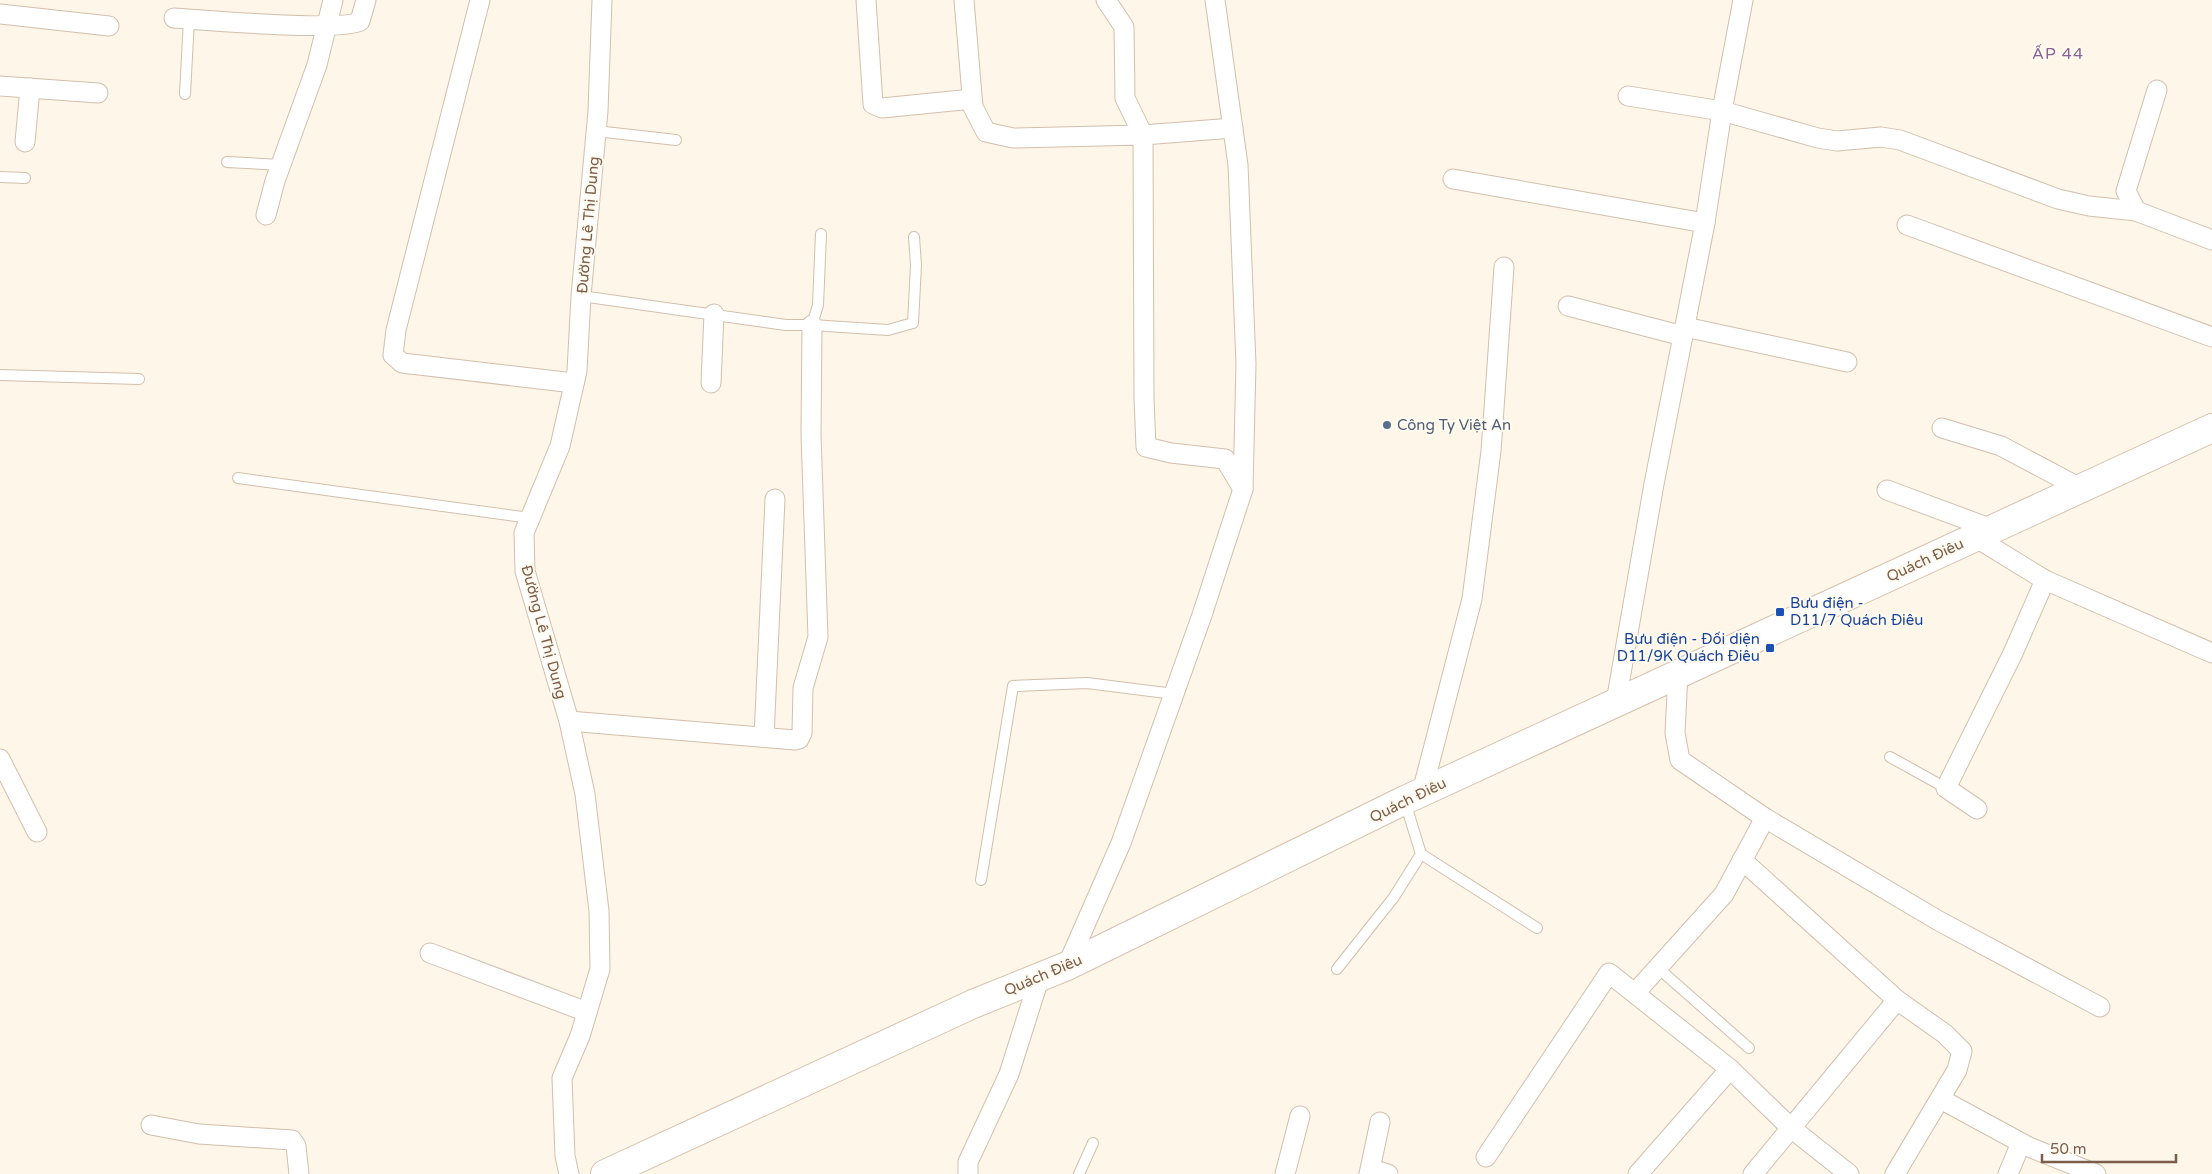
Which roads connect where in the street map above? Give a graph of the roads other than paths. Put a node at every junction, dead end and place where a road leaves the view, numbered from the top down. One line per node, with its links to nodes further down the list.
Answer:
1 (333, 0): 13 (street)
2 (366, 0): 13 (street)
3 (480, 0): 49 (street)
4 (602, 0): 23 (street, Đường Lê Thị Dung)
5 (866, 0): 20 (street)
6 (964, 0): 20 (street)
7 (1106, 0): 24 (street)
8 (1215, 0): 22 (street)
9 (1744, 0): 21 (street)
10 (0, 14): 12 (street)
11 (181, 18): 13 (street); 18 (lane)
12 (109, 26)
13 (326, 26): 28 (street)
14 (0, 86): 15 (street)
15 (30, 88): 17 (street); 26 (street)
16 (2157, 90): 32 (street)
17 (98, 93)
18 (185, 94)
19 (1628, 96): 21 (street)
20 (972, 99): 24 (street)
21 (1722, 111): 32 (street); 34 (street)
22 (1232, 128): 24 (street); 55 (street)
23 (596, 131): 25 (lane); 40 (street, Đường Lê Thị Dung)
24 (1143, 135): 55 (street)
25 (676, 140)
26 (25, 142)
27 (227, 162): 28 (lane)
28 (280, 165): 33 (street)
29 (0, 178): 30 (lane)
30 (25, 178)
31 (1453, 179): 34 (street)
32 (2136, 211): 38 (street)
33 (266, 215)
34 (1705, 223): 44 (street)
35 (1907, 225): 45 (street)
36 (821, 234): 43 (lane)
37 (914, 237): 43 (lane)
38 (2212, 240)
39 (1504, 268): 70 (street)
40 (581, 296): 42 (lane); 49 (street, Đường Lê Thị Dung)
41 (1568, 306): 44 (street)
42 (714, 314): 43 (lane); 50 (street)
43 (812, 325): 66 (street)
44 (1684, 331): 46 (street); 64 (street)
45 (2212, 337)
46 (1847, 362)
47 (0, 375): 48 (lane)
48 (139, 379)
49 (574, 383): 58 (street, Đường Lê Thị Dung)
50 (711, 383)
51 (1942, 428): 54 (street)
52 (2212, 428): 54 (main road, Quách Điêu)
53 (238, 478): 58 (lane)
54 (2080, 488): 59 (main road, Quách Điêu)
55 (1242, 489): 63 (street)
56 (1887, 490): 59 (street)
57 (775, 499): 66 (street)
58 (530, 518): 65 (street, Đường Lê Thị Dung)
59 (1983, 533): 60 (street); 62 (main road, Quách Điêu)
60 (2045, 580): 61 (street); 69 (street)
61 (2212, 653)
62 (1678, 673): 64 (main road, Quách Điêu); 72 (street)
63 (1174, 694): 76 (lane); 79 (street)
64 (1616, 702): 70 (main road, Quách Điêu)
65 (569, 721): 66 (street); 86 (street, Đường Lê Thị Dung)
66 (764, 736)
67 (1890, 757): 69 (lane)
68 (0, 759): 73 (street)
69 (1946, 788): 71 (street)
70 (1413, 796): 74 (lane); 79 (main road, Quách Điêu)
71 (1977, 809)
72 (1765, 818): 75 (street); 85 (street)
73 (37, 832)
74 (1421, 854): 77 (lane); 81 (lane)
75 (1742, 860): 80 (street); 84 (street)
76 (981, 880)
77 (1536, 928)
78 (430, 953): 86 (street)
79 (1067, 966): 82 (main road, Quách Điêu)
80 (1658, 968): 83 (street); 87 (lane)
81 (1338, 969)
82 (1039, 978): 100 (main road, Quách Điêu); 101 (street)
83 (1635, 993): 88 (street); 96 (street)
84 (1897, 1000): 89 (street); 93 (street)
85 (2100, 1007)
86 (587, 1012): 99 (street, Đường Lê Thị Dung)
87 (1749, 1048)
88 (1730, 1069): 93 (street); 105 (street)
89 (1942, 1098): 95 (street); 108 (street)
90 (1300, 1116): 103 (street)
91 (1380, 1122): 97 (street)
92 (151, 1125): 98 (street)
93 (1791, 1128): 106 (street); 107 (street)
94 (1093, 1143): 102 (lane)
95 (2021, 1143): 109 (street); 110 (street)
96 (1486, 1157)
97 (1370, 1171): 104 (street)
98 (299, 1174)
99 (569, 1174)
100 (605, 1174)
101 (968, 1174)
102 (1079, 1174)
103 (1285, 1174)
104 (1388, 1174)
105 (1638, 1174)
106 (1753, 1174)
107 (1849, 1174)
108 (1895, 1174)
109 (2008, 1174)
110 (2096, 1174)

